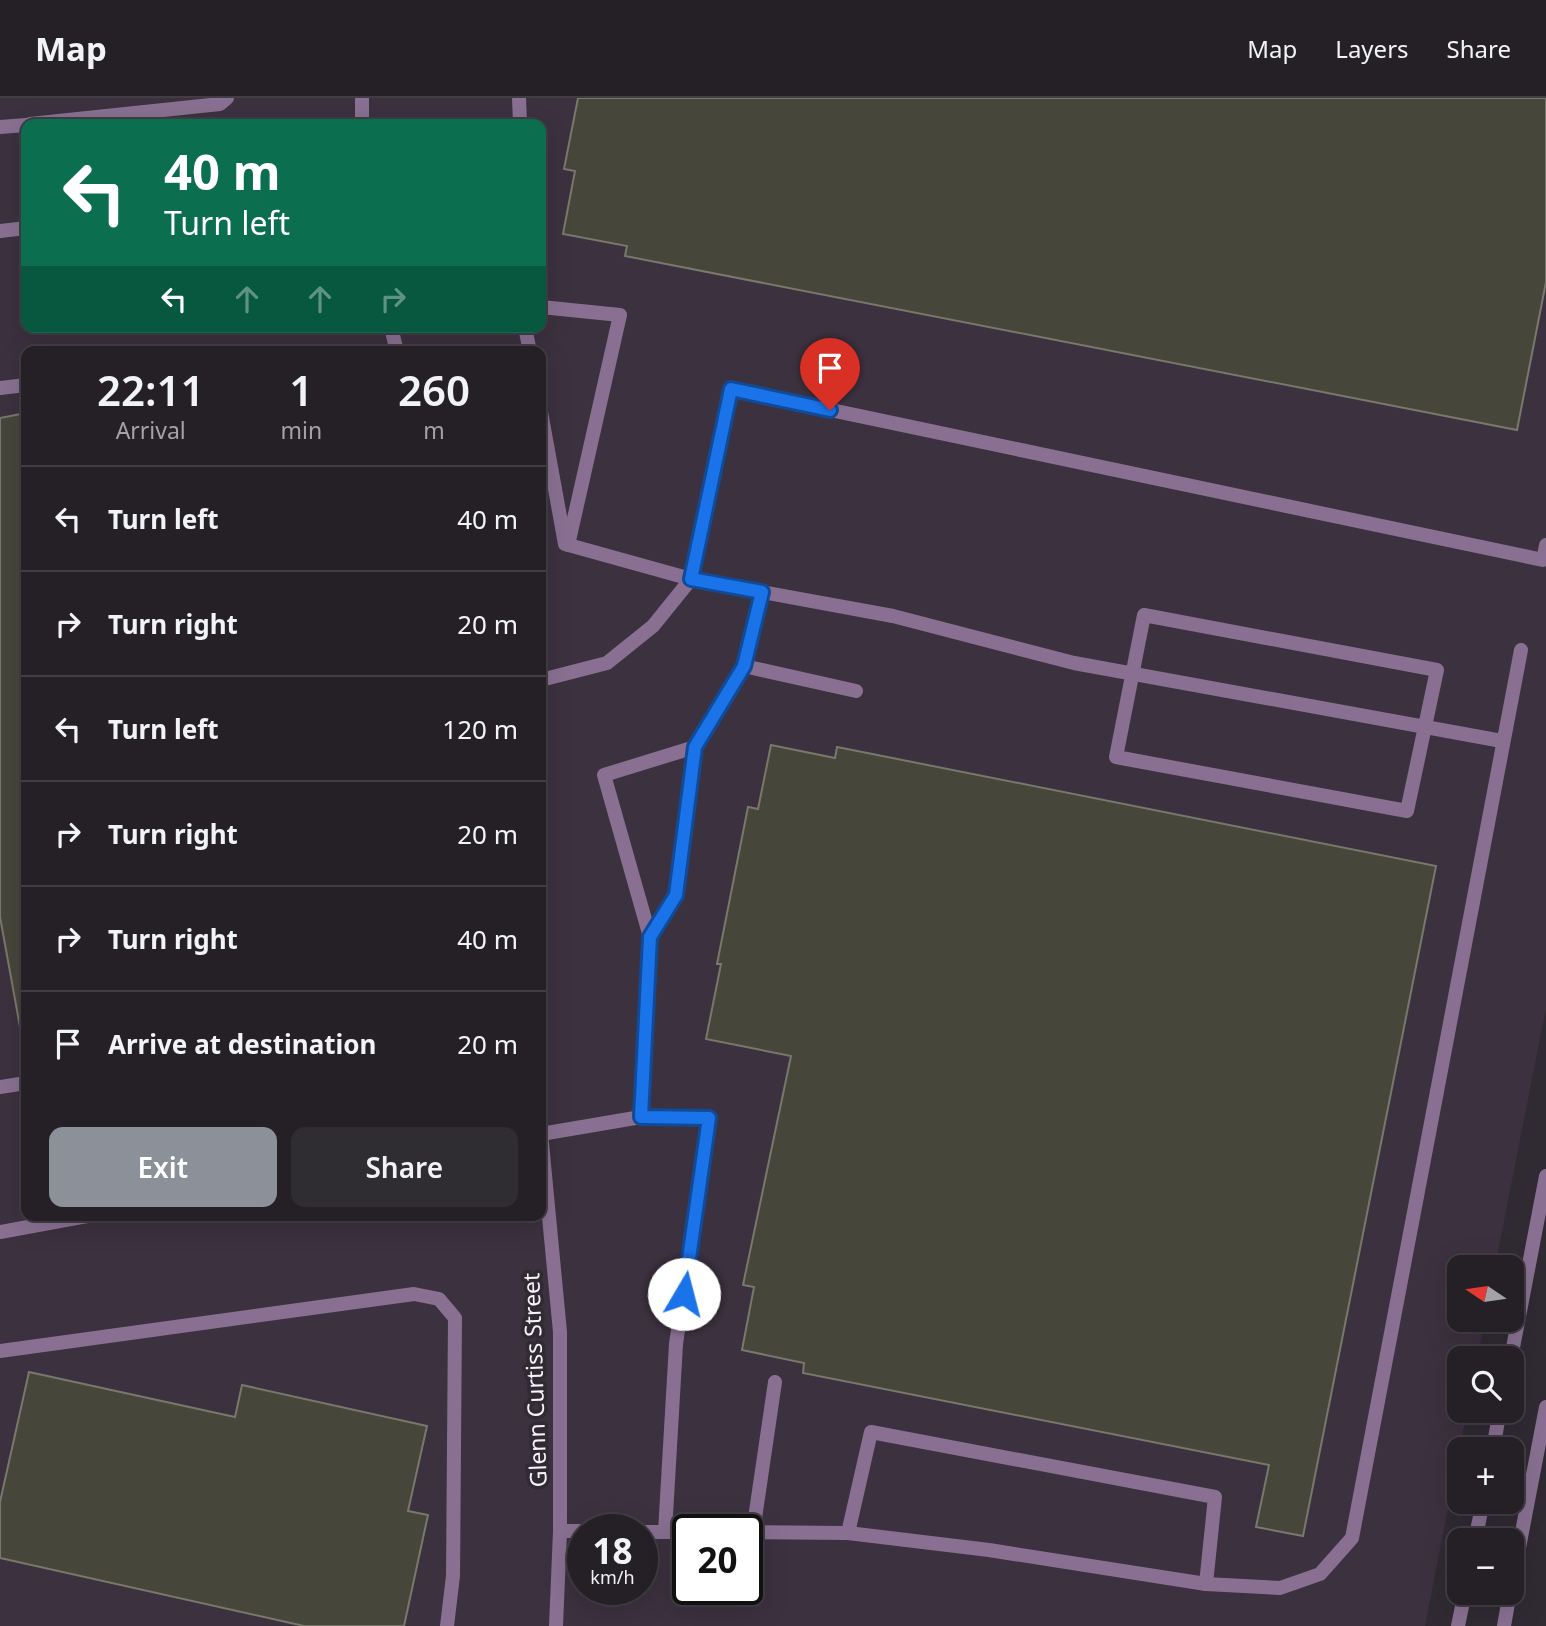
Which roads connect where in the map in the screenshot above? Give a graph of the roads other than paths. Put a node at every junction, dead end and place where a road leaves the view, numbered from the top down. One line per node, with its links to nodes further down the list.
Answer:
1 (227, 98): 4 (street)
2 (362, 98): 5 (street)
3 (519, 98): 6 (street)
4 (76, 119)
5 (362, 119)
6 (520, 119)
7 (21, 125): 8 (street)
8 (0, 127)
9 (21, 228): 10 (street)
10 (0, 230)
11 (546, 308): 15 (street)
12 (21, 386): 13 (street)
13 (0, 388)
14 (546, 440): 15 (street)
15 (568, 545): 17 (street)
16 (1546, 545): 17 (street)
17 (691, 579): 18 (street); 22 (street)
18 (762, 592): 20 (street); 21 (street)
19 (1521, 650): 25 (street)
20 (744, 666): 23 (street); 26 (street)
21 (1132, 674): 24 (street); 24 (street); 24 (street)
22 (546, 679)
23 (856, 691)
24 (1425, 727): 25 (street)
25 (1502, 741): 49 (street)
26 (695, 747): 27 (street); 27 (street)
27 (650, 937): 30 (street)
28 (21, 1084): 29 (street)
29 (0, 1087)
30 (641, 1117): 31 (street); 45 (street)
31 (546, 1133)
32 (1546, 1176): 36 (street)
33 (546, 1186): 42 (street, Glenn Curtiss Street)
34 (60, 1221): 35 (street)
35 (0, 1232)
36 (1513, 1346)
37 (0, 1350): 52 (street)
38 (775, 1382): 40 (street)
39 (1546, 1407): 41 (street)
40 (753, 1514)
41 (1523, 1528)
42 (560, 1531): 43 (street); 53 (street, Glenn Curtiss Street)
43 (567, 1531)
44 (658, 1532): 45 (street)
45 (665, 1532): 46 (street)
46 (672, 1532)
47 (763, 1532): 48 (street)
48 (848, 1533): 49 (street); 49 (street)
49 (1206, 1584)
50 (1462, 1605): 54 (street)
51 (1508, 1605): 55 (street)
52 (447, 1626)
53 (556, 1626)
54 (1458, 1626)
55 (1504, 1626)

